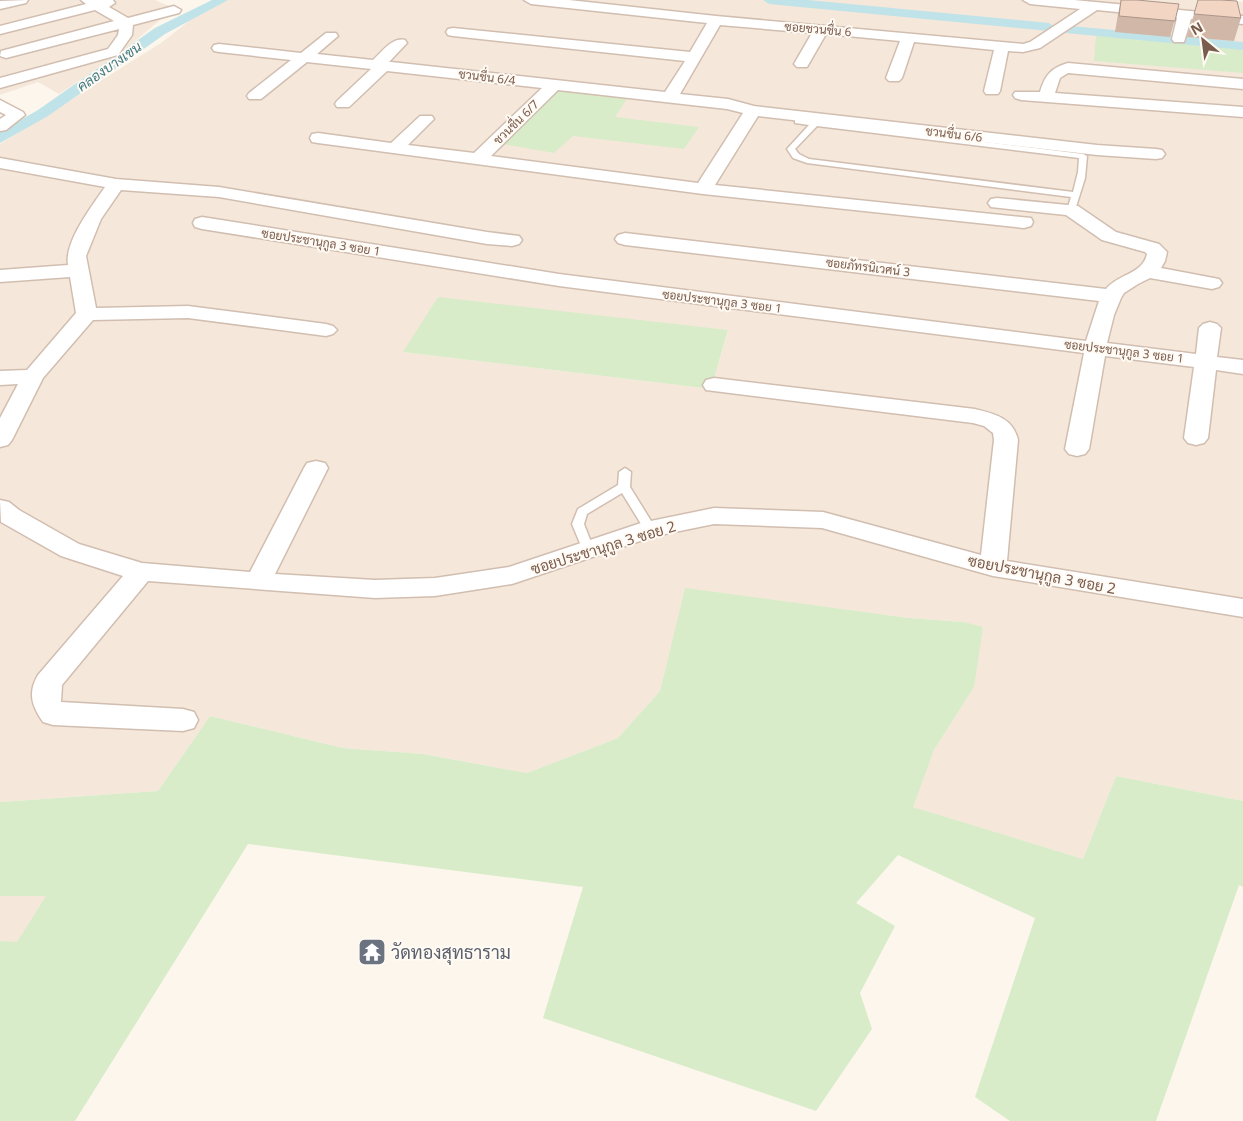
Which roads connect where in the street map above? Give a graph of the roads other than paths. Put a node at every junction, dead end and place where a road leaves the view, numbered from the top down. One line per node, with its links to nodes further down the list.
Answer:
1 (18, 0): 6 (street)
2 (119, 0): 5 (street)
3 (531, 0): 10 (street, ซอยชวนชื่น 6)
4 (1030, 0): 7 (street)
5 (93, 3): 14 (street); 15 (street)
6 (0, 5)
7 (1094, 6): 8 (street); 22 (street, ซอยชวนชื่น 6)
8 (1162, 6): 11 (street)
9 (174, 10): 14 (street)
10 (637, 11): 12 (street, ซอยชวนชื่น 6); 24 (street)
11 (1185, 15): 13 (street); 20 (street)
12 (716, 20): 16 (street, ซอยชวนชื่น 6); 26 (street)
13 (1243, 20)
14 (126, 24): 25 (street); 31 (street)
15 (0, 30)
16 (821, 30): 19 (street, ซอยชวนชื่น 6); 28 (street)
17 (454, 32): 24 (street)
18 (331, 36): 27 (street)
19 (908, 38): 22 (street, ซอยชวนชื่น 6); 30 (street)
20 (1179, 39)
21 (400, 43): 29 (street)
22 (1002, 47): 34 (street)
23 (218, 48): 27 (street, ชวนชื่น 6/4)
24 (609, 48): 26 (street)
25 (6, 54)
26 (694, 57): 38 (street)
27 (305, 58): 29 (street, ชวนชื่น 6/4); 36 (street)
28 (802, 64)
29 (381, 65): 33 (street, ชวนชื่น 6/4); 39 (street)
30 (894, 78)
31 (0, 84)
32 (1243, 84): 37 (street)
33 (554, 85): 38 (street, ชวนชื่น 6/4); 50 (street, ชวนชื่น 6/7)
34 (992, 91)
35 (1020, 95): 37 (street)
36 (255, 96)
37 (1046, 97): 42 (street)
38 (670, 98): 41 (street, ชวนชื่น 6/4)
39 (343, 104)
40 (0, 105): 46 (street)
41 (752, 111): 49 (street, ชวนชื่น 6/6); 53 (street)
42 (1243, 112)
43 (426, 119): 48 (street)
44 (798, 121): 45 (lane)
45 (815, 123): 55 (lane); 55 (lane)
46 (0, 126)
47 (318, 138): 48 (street)
48 (394, 149): 50 (street)
49 (1156, 154)
50 (477, 160): 53 (street)
51 (0, 163): 52 (street)
52 (116, 184): 59 (street); 60 (street)
53 (703, 189): 56 (street)
54 (968, 201): 55 (street)
55 (1072, 203): 61 (street)
56 (1024, 222)
57 (202, 223): 68 (street, ซอยประชานุกูล 3 ซอย 1)
58 (625, 239): 64 (street, ซอยภัทรนิเวศน์ 3)
59 (512, 240)
60 (78, 270): 62 (street); 65 (street)
61 (1149, 272): 63 (street); 64 (street)
62 (0, 276)
63 (1212, 283)
64 (1112, 296): 68 (street)
65 (87, 314): 67 (street); 71 (street)
66 (1210, 328): 69 (street)
67 (326, 330)
68 (1094, 347): 69 (street, ซอยประชานุกูล 3 ซอย 1); 76 (street)
69 (1206, 362): 70 (street, ซอยประชานุกูล 3 ซอย 1); 74 (street)
70 (1243, 367)
71 (33, 376): 72 (street); 75 (street)
72 (0, 378)
73 (714, 385): 83 (street)
74 (1196, 438)
75 (0, 440)
76 (1077, 449)
77 (316, 468): 85 (street)
78 (625, 472): 79 (lane)
79 (624, 487): 81 (lane); 82 (lane)
80 (0, 508): 84 (street, ซอยประชานุกูล 3 ซอย 2)
81 (650, 529): 82 (street, ซอยประชานุกูล 3 ซอย 2); 83 (street, ซอยประชานุกูล 3 ซอย 2)
82 (588, 550): 85 (street, ซอยประชานุกูล 3 ซอย 2)
83 (993, 567): 86 (street, ซอยประชานุกูล 3 ซอย 2)
84 (141, 572): 85 (street, ซอยประชานุกูล 3 ซอย 2); 87 (street)
85 (258, 582)
86 (1243, 608)
87 (183, 720)

